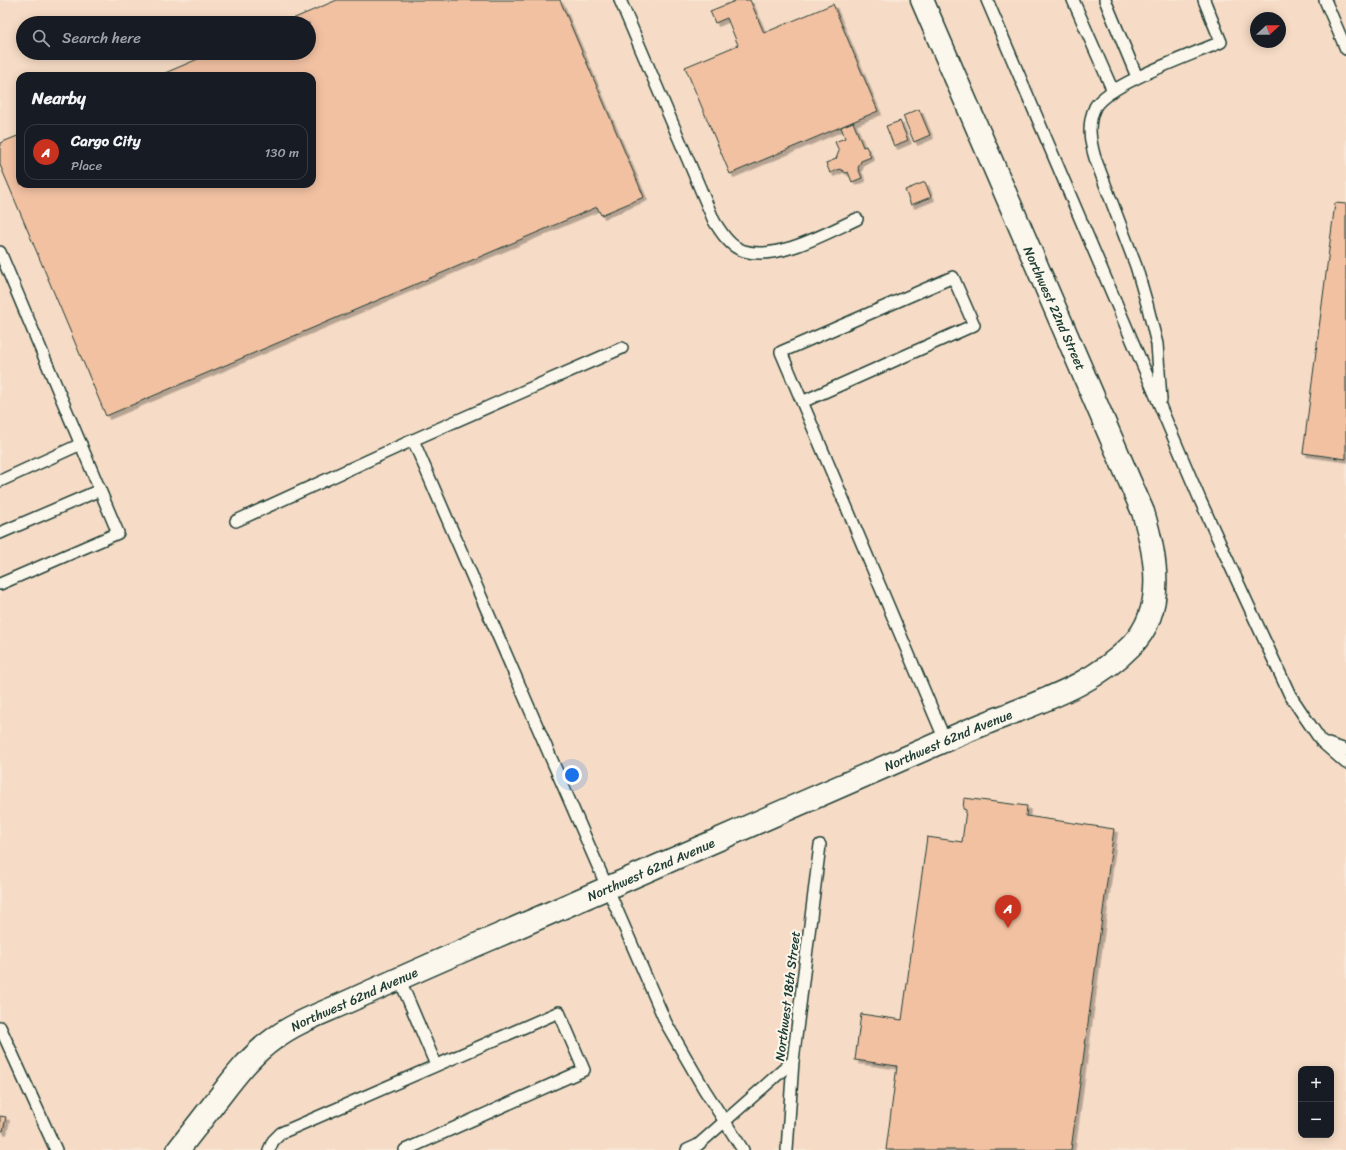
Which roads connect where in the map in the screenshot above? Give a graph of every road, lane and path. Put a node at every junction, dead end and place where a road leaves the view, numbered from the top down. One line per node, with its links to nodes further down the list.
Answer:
1 (620, 0): 11 (lane)
2 (922, 0): 23 (street, Northwest 22nd Street)
3 (987, 0): 15 (lane)
4 (1073, 0): 10 (lane)
5 (1105, 0): 9 (lane)
6 (1204, 0): 9 (lane)
7 (1325, 0): 8 (lane)
8 (1346, 49)
9 (1137, 77): 10 (lane)
10 (1113, 91): 15 (lane)
11 (857, 220)
12 (0, 252): 17 (lane)
13 (622, 348): 16 (lane)
14 (802, 402): 14 (lane); 24 (lane)
15 (1162, 410): 25 (lane)
16 (413, 440): 20 (lane); 29 (lane)
17 (81, 444): 18 (lane); 19 (lane)
18 (0, 481)
19 (100, 490): 21 (lane); 22 (lane)
20 (236, 521)
21 (0, 533)
22 (0, 584)
23 (1149, 623): 24 (street, Northwest 62nd Avenue)
24 (945, 740): 29 (street, Northwest 62nd Avenue)
25 (1322, 742): 26 (lane); 27 (lane)
26 (1346, 750)
27 (1346, 763)
28 (820, 845): 32 (lane, Northwest 18th Street)
29 (608, 888): 30 (street, Northwest 62nd Avenue); 34 (lane)
30 (399, 978): 33 (lane); 36 (street, Northwest 62nd Avenue)
31 (0, 1027): 35 (lane)
32 (793, 1061): 34 (lane); 41 (lane, Northwest 18th Street)
33 (436, 1065): 37 (lane); 38 (lane)
34 (724, 1122): 39 (lane); 40 (lane)
35 (56, 1150)
36 (178, 1150)
37 (269, 1150)
38 (405, 1150)
39 (687, 1150)
40 (742, 1150)
41 (787, 1150)

